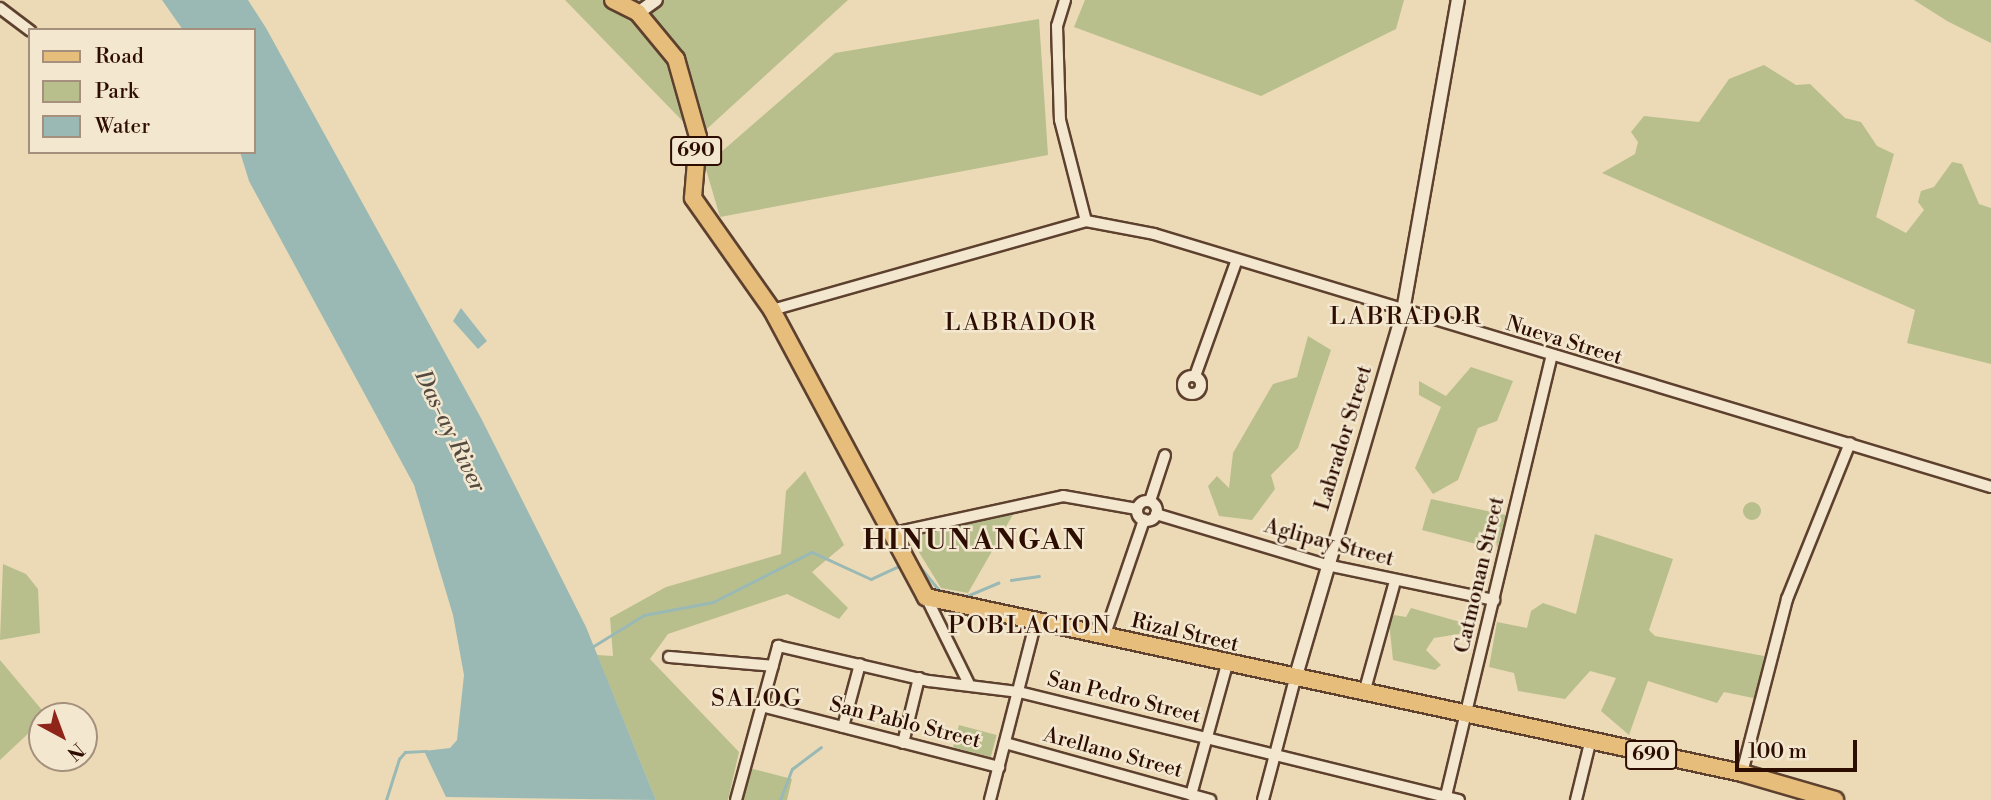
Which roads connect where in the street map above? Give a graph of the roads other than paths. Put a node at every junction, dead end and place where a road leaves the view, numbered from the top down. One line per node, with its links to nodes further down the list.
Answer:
1 (613, 0): 6 (main road, 690)
2 (656, 0): 6 (street)
3 (1065, 0): 8 (street)
4 (1458, 0): 11 (street, Labrador Street)
5 (0, 8): 7 (street)
6 (638, 13): 10 (main road, 690)
7 (28, 29)
8 (1086, 221): 9 (street, Nueva Street); 10 (street)
9 (1236, 262): 11 (street, Nueva Street); 13 (street)
10 (772, 310): 21 (main road, 690)
11 (1403, 311): 12 (street, Nueva Street); 22 (street, Labrador Street)
12 (1551, 358): 14 (street, Nueva Street); 25 (street, Catmonan Street)
13 (1195, 376)
14 (1850, 443): 16 (street, Nueva Street); 46 (street)
15 (1165, 455): 17 (street)
16 (1991, 487)
17 (1150, 501): 18 (street); 19 (street)
18 (1137, 509): 20 (street); 21 (street)
19 (1156, 514): 20 (street); 22 (street, Aglipay Street)
20 (1144, 520): 27 (street)
21 (894, 533): 24 (main road, 690)
22 (1326, 565): 23 (street, Aglipay Street); 33 (street, Labrador Street)
23 (1395, 581): 25 (street, Aglipay Street); 36 (street)
24 (926, 597): 26 (main road, Rizal Street / 690); 34 (street)
25 (1494, 600): 38 (street, Catmonan Street)
26 (1036, 621): 27 (main road, Rizal Street / 690); 35 (street)
27 (1104, 637): 30 (main road, Rizal Street / 690)
28 (669, 657): 31 (street)
29 (860, 664): 31 (street, San Pedro Street); 32 (street, San Pedro Street); 39 (street)
30 (1227, 664): 33 (main road, Rizal Street / 690); 40 (street)
31 (773, 666): 37 (street)
32 (919, 678): 34 (street, San Pedro Street); 41 (street)
33 (1295, 679): 36 (main road, Rizal Street / 690); 44 (street, Labrador Street)
34 (968, 682): 35 (street, San Pedro Street)
35 (1019, 692): 40 (street, San Pedro Street); 42 (street)
36 (1364, 694): 38 (main road, Rizal Street / 690)
37 (761, 706): 39 (street, San Pablo Street); 49 (street)
38 (1466, 715): 43 (main road, 690); 48 (street, Catmonan Street)
39 (844, 727): 41 (street, San Pablo Street)
40 (1207, 738): 44 (street, San Pedro Street); 47 (street)
41 (904, 743): 45 (street, San Pablo Street)
42 (1005, 743): 45 (street); 47 (street, Arellano Street)
43 (1590, 743): 46 (main road, 690); 54 (street)
44 (1278, 753): 48 (street, San Pedro Street); 52 (street, Labrador Street)
45 (999, 767): 50 (street)
46 (1742, 773): 55 (main road, 690)
47 (1191, 795): 51 (street, Arellano Street)
48 (1446, 799): 53 (street, San Pedro Street)
49 (736, 800)
50 (990, 800)
51 (1210, 800)
52 (1263, 800)
53 (1459, 800)
54 (1576, 800)
55 (1835, 800)

